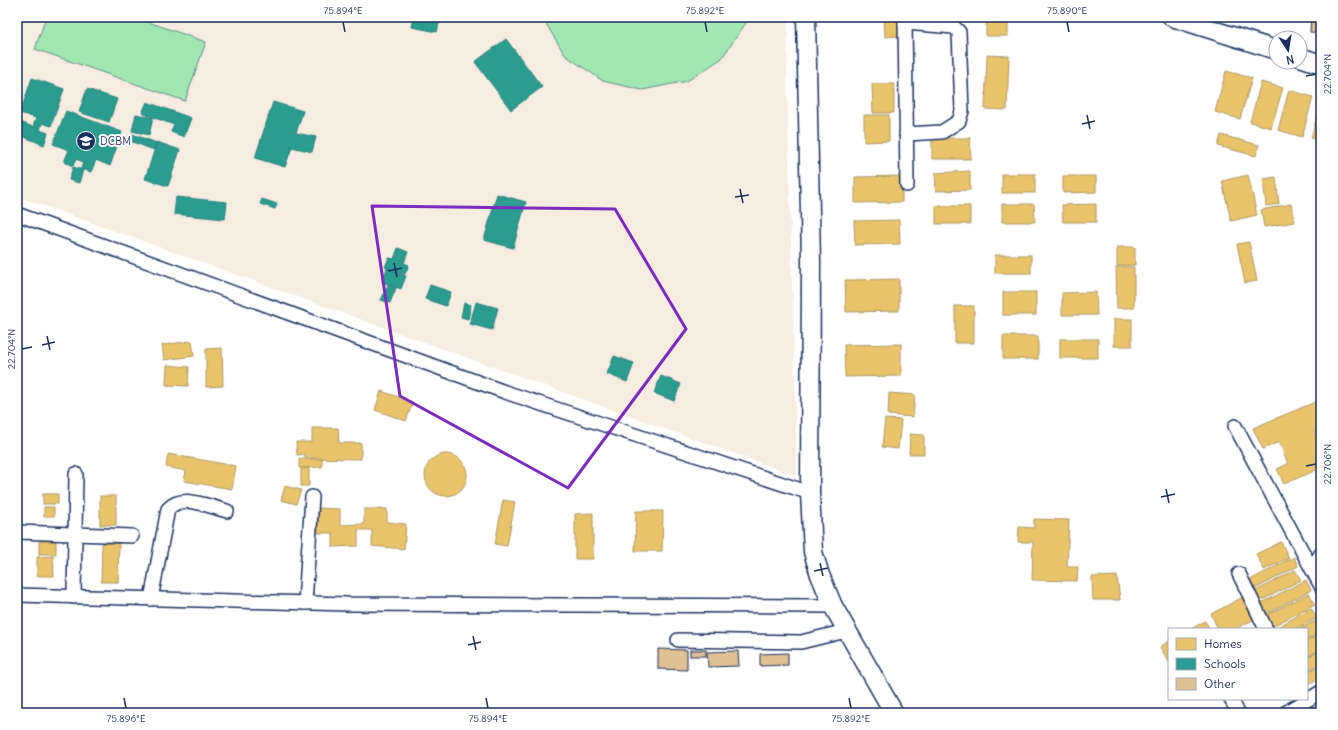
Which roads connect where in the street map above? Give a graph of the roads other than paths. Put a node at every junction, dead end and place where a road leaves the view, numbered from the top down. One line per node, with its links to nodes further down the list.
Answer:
1 (806, 17): 12 (street)
2 (1172, 17): 4 (street)
3 (905, 20): 7 (street); 7 (street)
4 (1268, 47)
5 (1308, 60): 6 (street)
6 (1321, 64)
7 (906, 134): 8 (street)
8 (907, 185)
9 (17, 214): 12 (street)
10 (1235, 426): 19 (street)
11 (76, 474): 16 (street)
12 (810, 493): 26 (street)
13 (312, 497): 25 (street)
14 (227, 511): 24 (street)
15 (17, 532): 16 (street)
16 (75, 533): 17 (street); 23 (street)
17 (132, 536)
18 (1321, 554): 19 (street)
19 (1312, 568): 21 (street)
20 (1239, 574): 27 (street)
21 (1321, 586)
22 (17, 595): 23 (street)
23 (74, 597): 24 (street)
24 (151, 599): 25 (street)
25 (304, 603): 26 (street)
26 (833, 606): 28 (street)
27 (1266, 628)
28 (846, 631): 29 (street); 34 (street)
29 (678, 640)
30 (1321, 692): 31 (street)
31 (1308, 698)
32 (1232, 700): 35 (street)
33 (1303, 701): 36 (street)
34 (894, 713)
35 (1238, 713)
36 (1285, 713)

